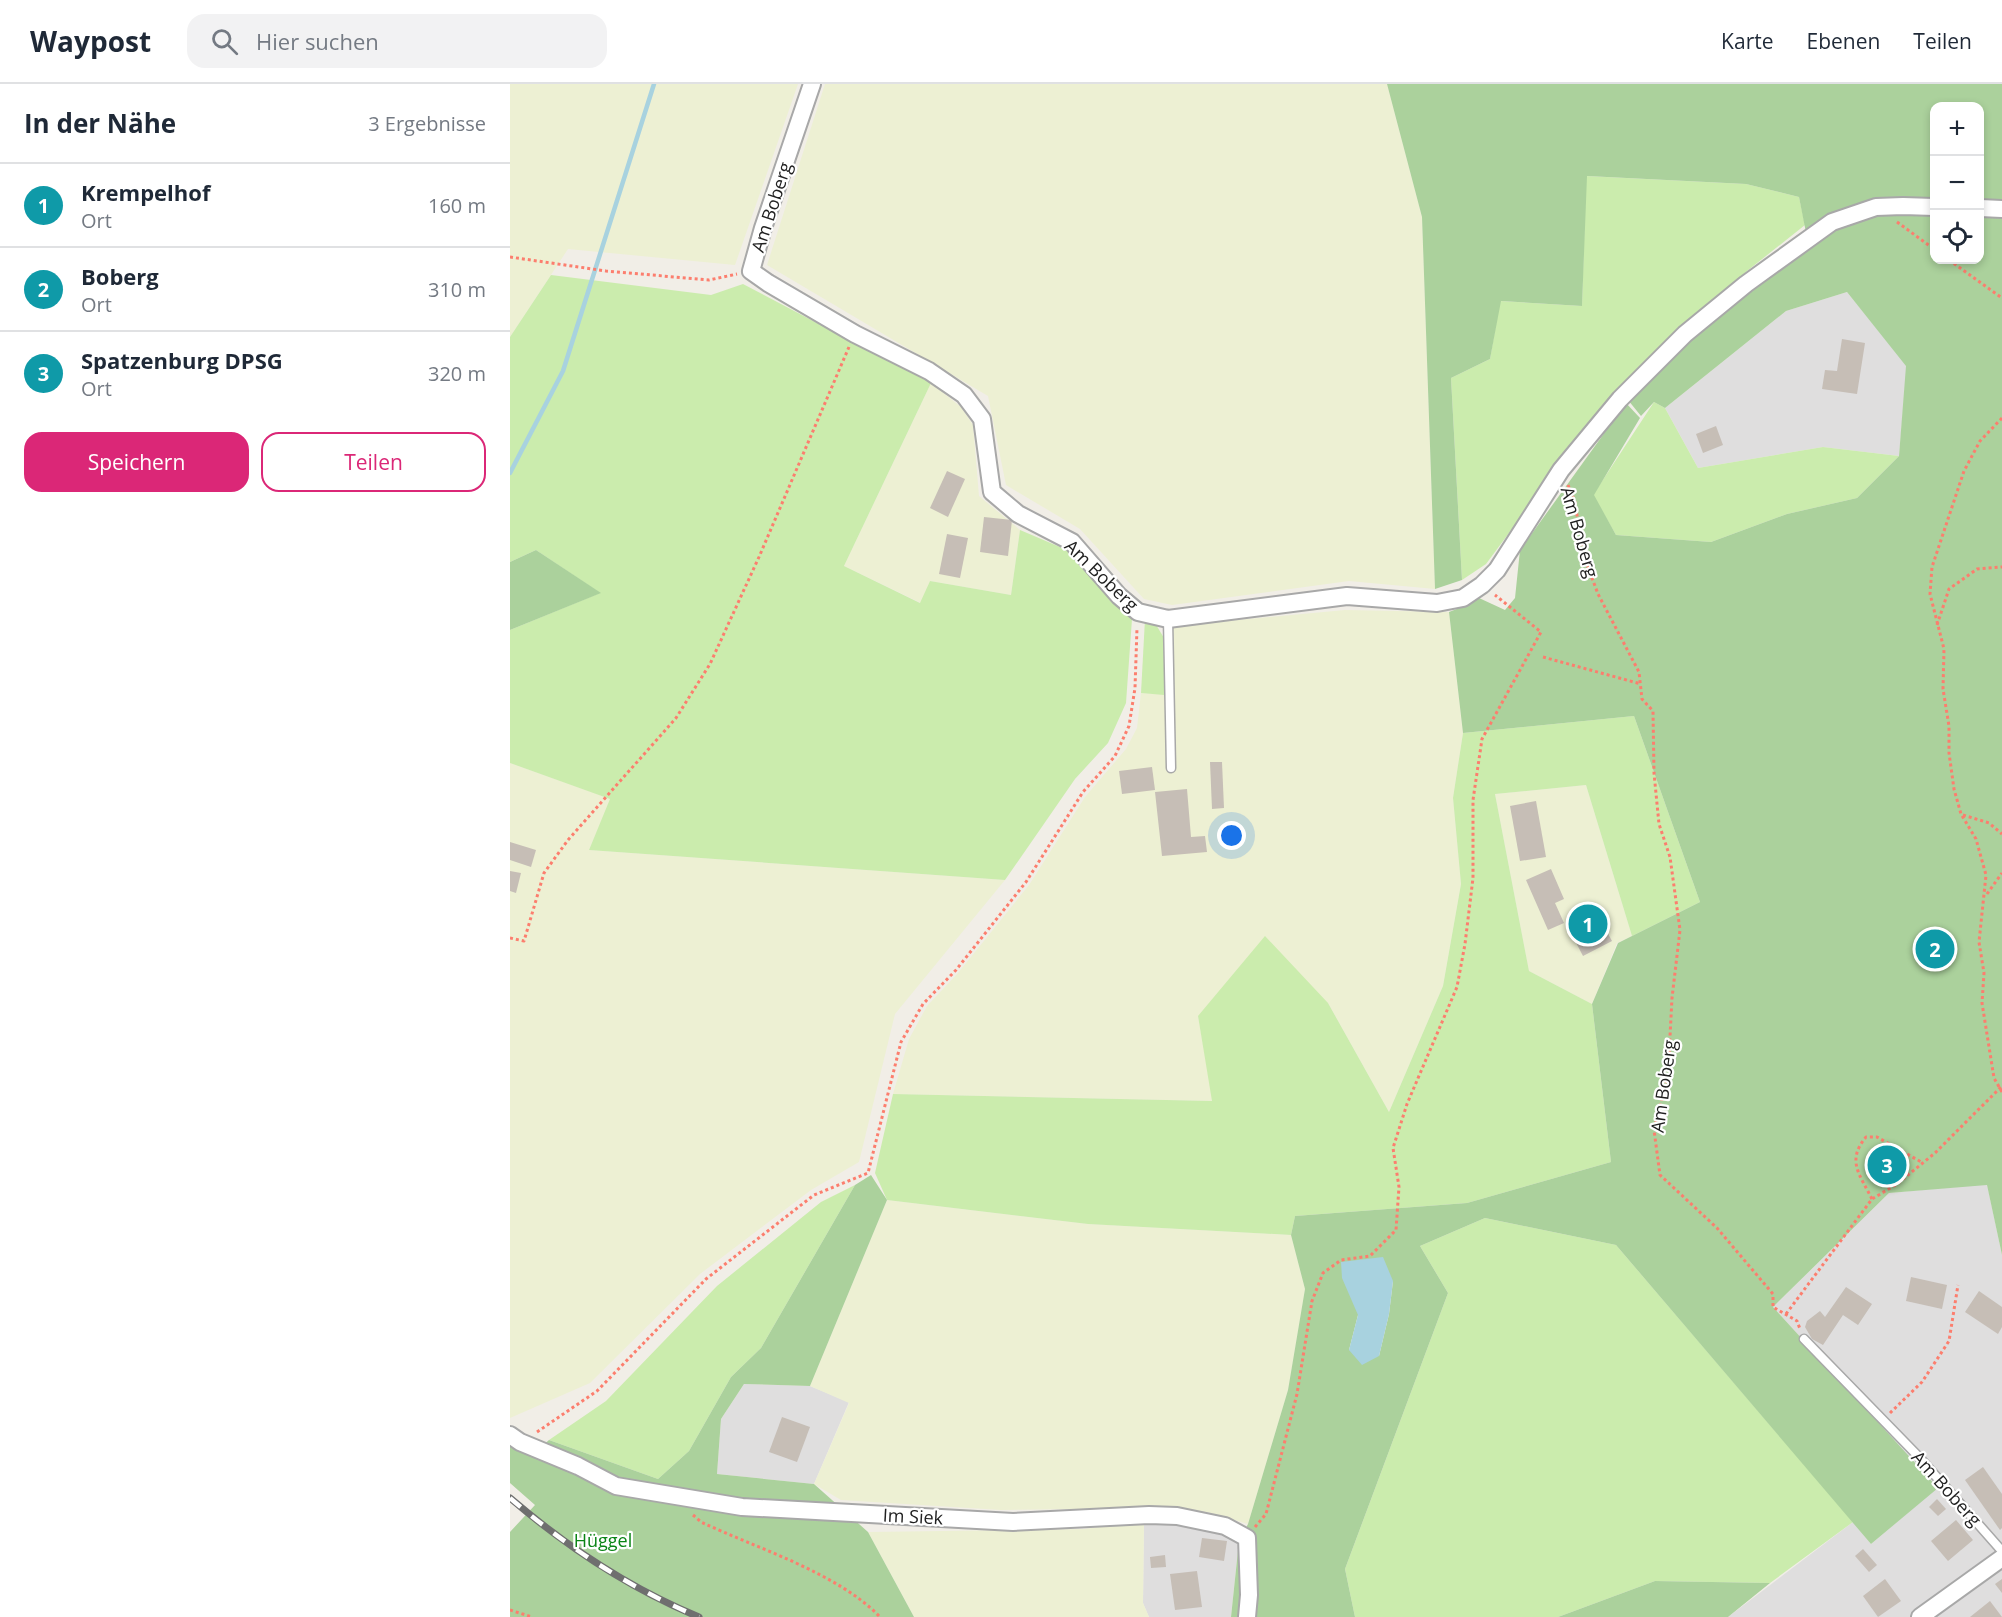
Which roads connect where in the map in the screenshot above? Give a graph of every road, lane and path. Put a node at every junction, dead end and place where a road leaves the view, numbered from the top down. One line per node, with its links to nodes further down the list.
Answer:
1 (813, 84): 9 (street, Am Boberg)
2 (1876, 207): 3 (street, Am Boberg); 6 (path); 13 (street, Am Boberg)
3 (1930, 207)
4 (1984, 208): 5 (street)
5 (2002, 209)
6 (1930, 245)
7 (510, 257): 9 (path)
8 (1955, 264): 10 (path)
9 (751, 271): 11 (street, Am Boberg)
10 (2002, 297)
11 (855, 334): 16 (street, Am Boberg); 26 (path)
12 (2002, 418): 18 (path)
13 (1561, 470): 15 (street, Am Boberg); 20 (path, Am Boberg)
14 (2002, 567): 18 (path)
15 (1482, 585): 17 (street, Am Boberg); 37 (path)
16 (1138, 612): 17 (street, Am Boberg); 35 (path)
17 (1168, 619): 21 (lane)
18 (1937, 626): 22 (path)
19 (1542, 657): 20 (path)
20 (1641, 684): 32 (path, Am Boberg)
21 (1171, 768)
22 (1961, 814): 23 (path); 25 (path)
23 (2002, 834)
24 (2002, 873): 25 (path)
25 (1985, 895): 27 (path)
26 (510, 938)
27 (2001, 1087): 28 (path); 29 (path)
28 (2002, 1092)
29 (1923, 1162): 30 (path); 30 (path)
30 (1872, 1199): 32 (path)
31 (1958, 1285): 34 (path)
32 (1786, 1314): 33 (path, Am Boberg)
33 (1804, 1339): 34 (lane, Am Boberg)
34 (1883, 1420): 38 (lane, Am Boberg)
35 (515, 1438): 36 (street, Im Siek)
36 (671, 1496): 37 (street, Im Siek); 42 (path)
37 (1247, 1538): 43 (street)
38 (2002, 1551)
39 (2002, 1558): 44 (street)
40 (510, 1610): 41 (path)
41 (532, 1617)
42 (880, 1617)
43 (1247, 1617)
44 (1920, 1617)

